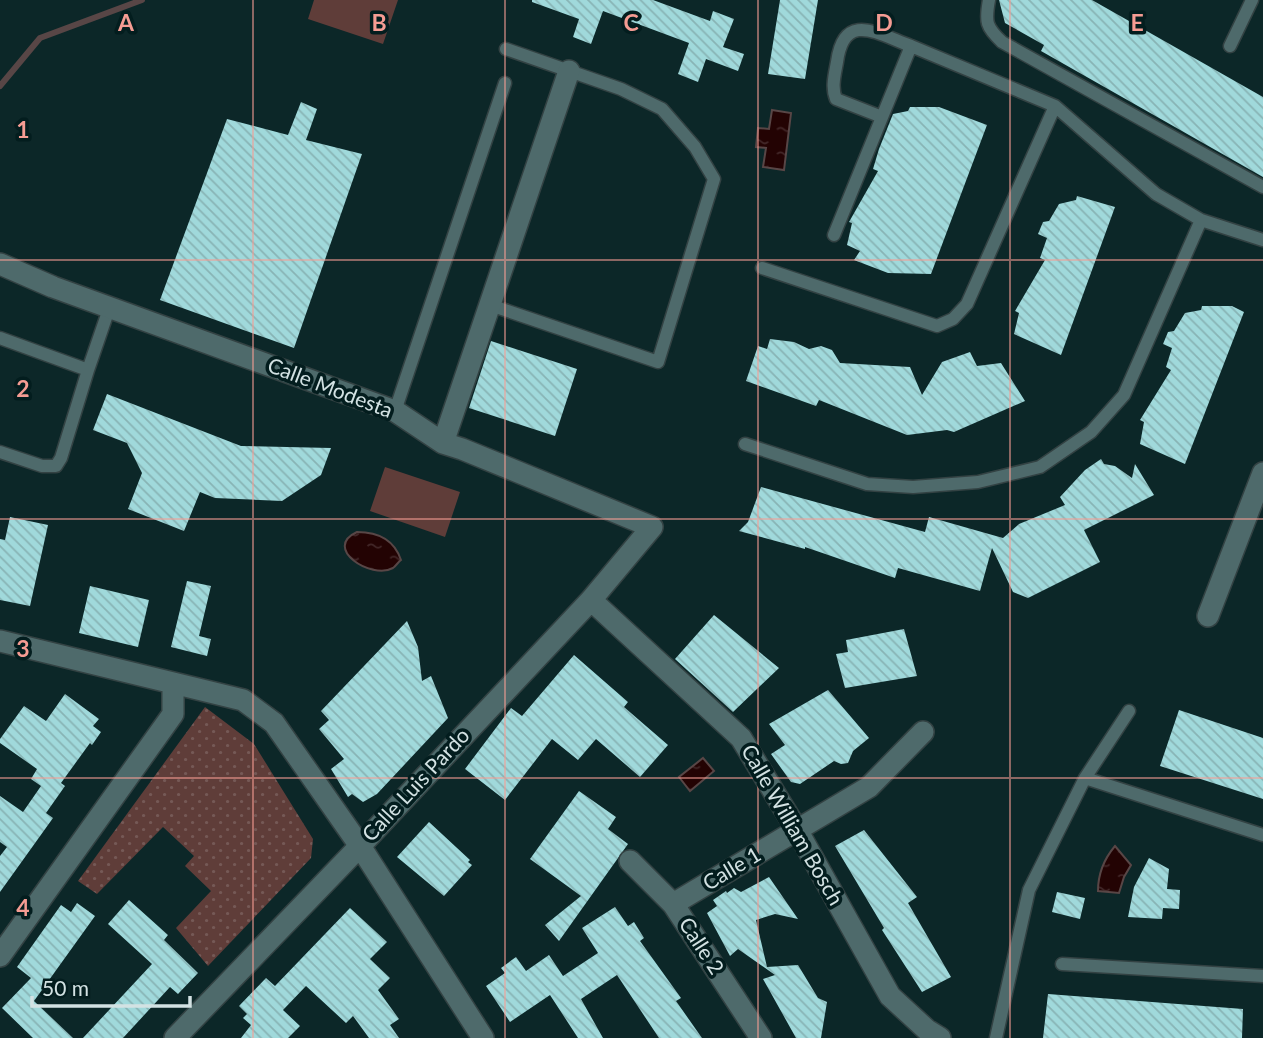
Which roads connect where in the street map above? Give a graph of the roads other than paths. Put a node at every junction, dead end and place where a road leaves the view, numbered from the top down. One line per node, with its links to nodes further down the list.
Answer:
1 (989, 0): 10 (lane)
2 (1252, 0): 4 (lane)
3 (911, 46): 8 (lane); 9 (lane); 9 (lane)
4 (1230, 46)
5 (506, 49): 6 (lane)
6 (569, 71): 16 (street); 16 (lane)
7 (505, 83): 20 (lane)
8 (1055, 106): 11 (lane); 15 (lane)
9 (882, 117): 12 (lane)
10 (1263, 187)
11 (1201, 220): 13 (lane); 22 (lane)
12 (834, 235)
13 (1263, 240)
14 (0, 264): 17 (street, Calle Modesta)
15 (762, 268)
16 (490, 305): 21 (street)
17 (110, 306): 19 (lane); 20 (street, Calle Modesta)
18 (0, 338): 19 (lane)
19 (88, 370): 23 (lane)
20 (395, 411): 21 (street, Calle Modesta)
21 (443, 443): 25 (street, Calle Modesta)
22 (745, 444)
23 (0, 452)
24 (1263, 473): 27 (street)
25 (652, 527): 26 (street, Calle Luis Pardo)
26 (591, 600): 33 (street, Calle William Bosch); 35 (street, Calle Luis Pardo)
27 (1208, 616)
28 (0, 641): 29 (street)
29 (173, 684): 35 (street); 38 (street)
30 (1129, 711): 32 (lane)
31 (923, 732): 33 (street, Calle 1)
32 (1085, 778): 34 (lane); 45 (lane)
33 (797, 830): 37 (street, Calle 1); 44 (street, Calle William Bosch)
34 (1263, 835)
35 (360, 846): 41 (street, Calle Luis Pardo); 42 (street)
36 (630, 861): 37 (street, Calle 2)
37 (673, 904): 43 (street, Calle 2)
38 (0, 956)
39 (1062, 964): 40 (lane)
40 (1263, 976)
41 (176, 1038)
42 (483, 1038)
43 (761, 1038)
44 (940, 1038)
45 (996, 1038)

